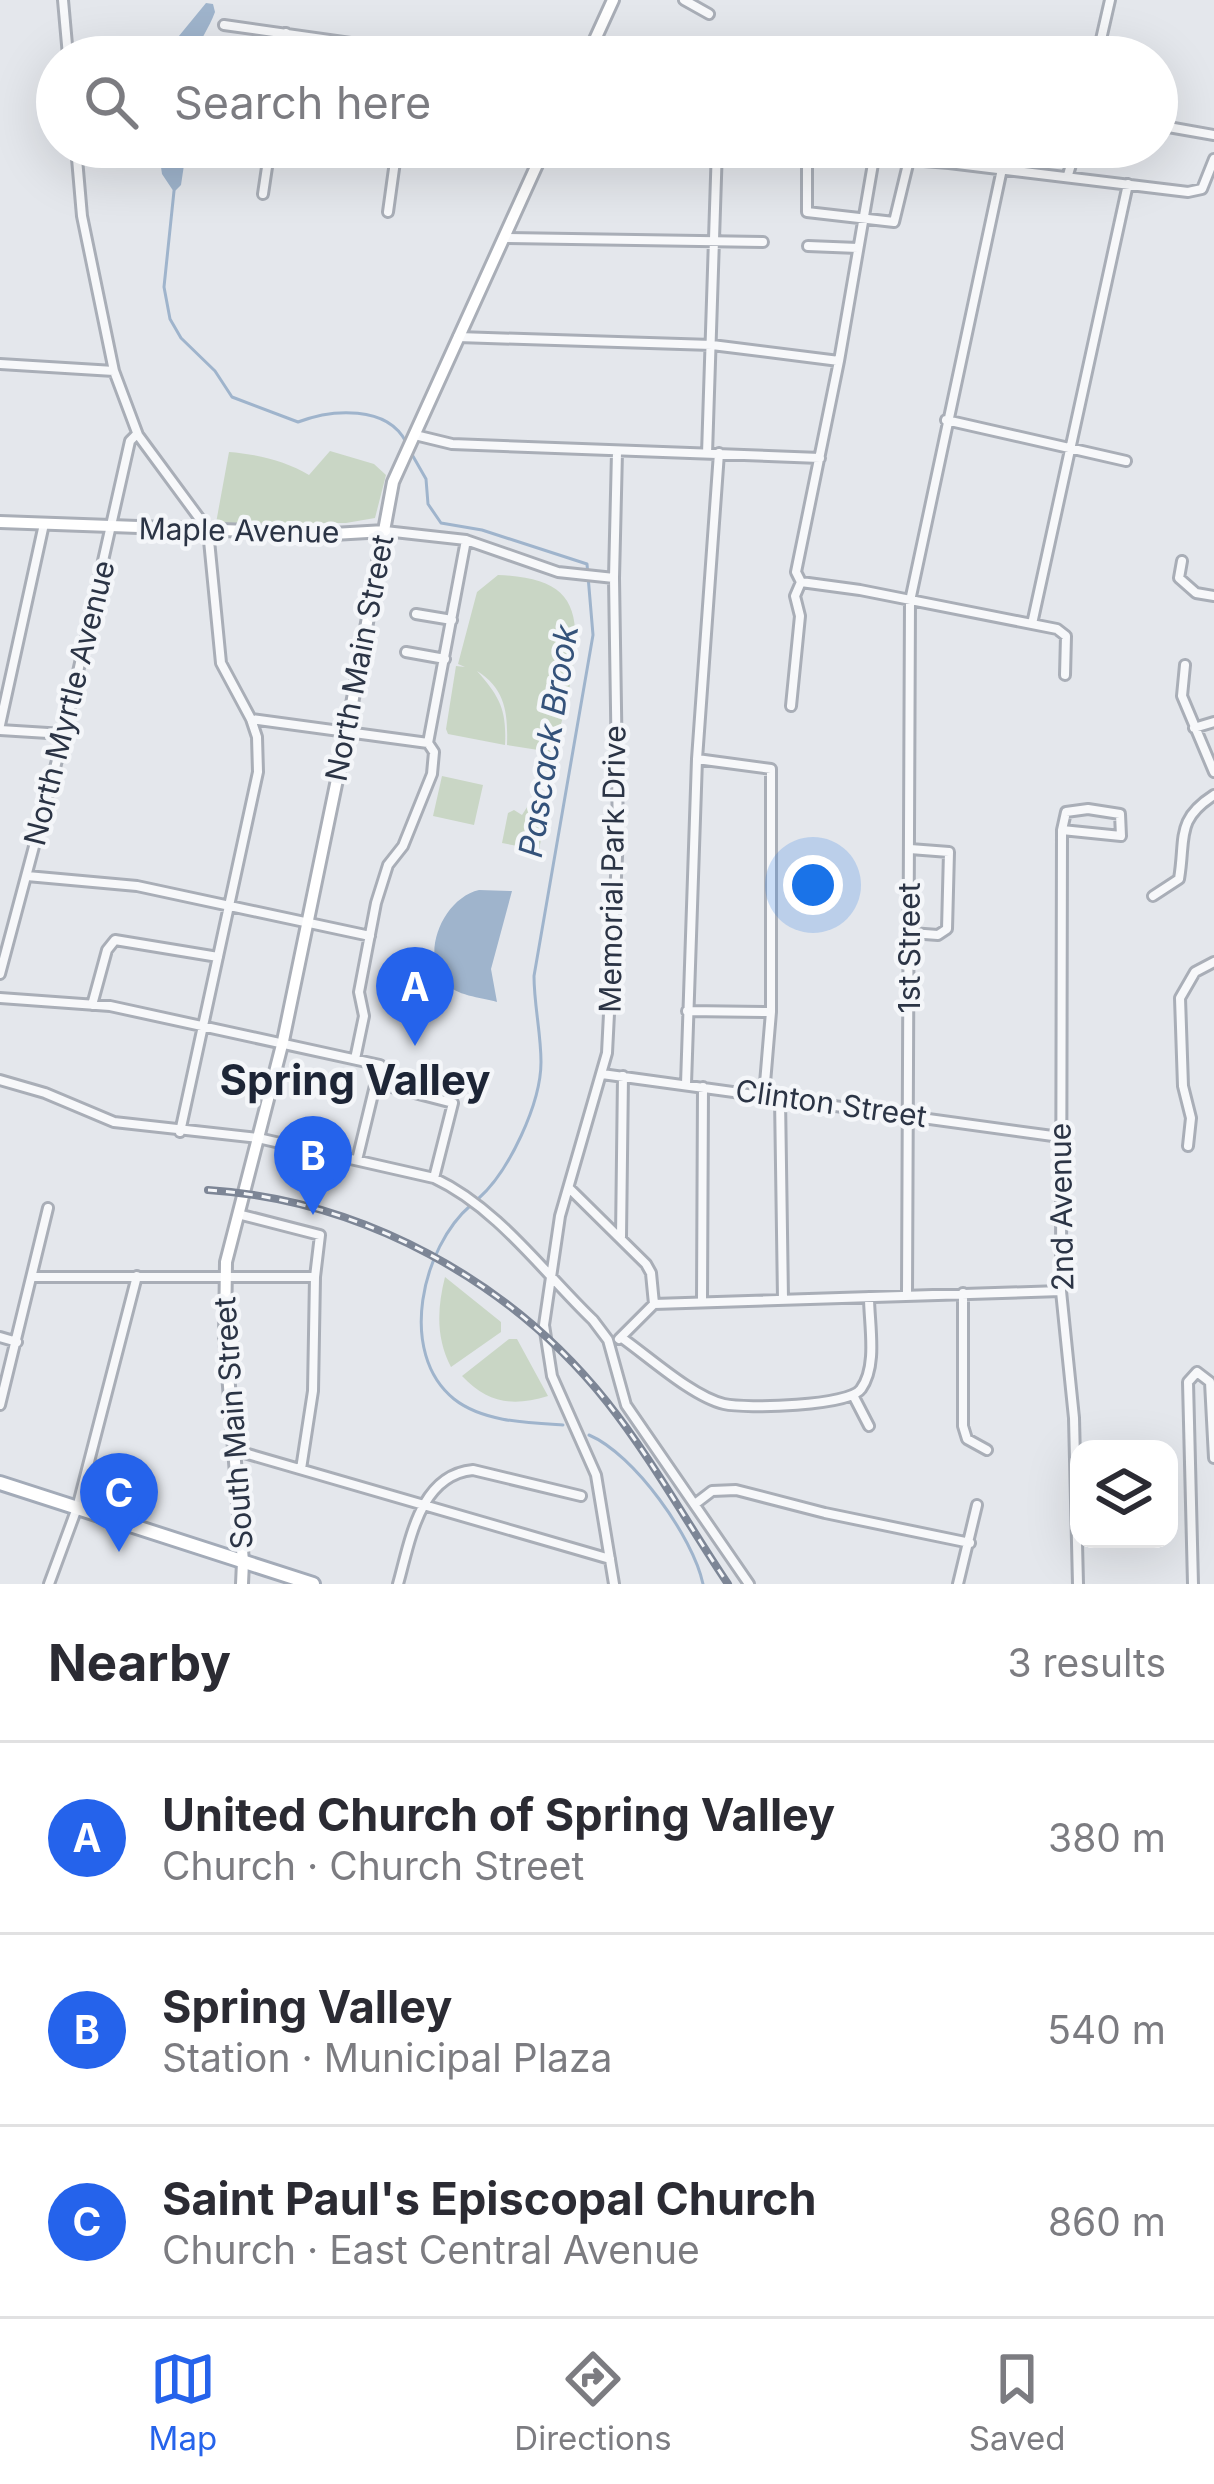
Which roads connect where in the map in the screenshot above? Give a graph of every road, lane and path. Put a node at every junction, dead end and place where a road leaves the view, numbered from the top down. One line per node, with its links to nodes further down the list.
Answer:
1 (63, 0): 8 (street)
2 (613, 0): 11 (main road)
3 (684, 0): 5 (street)
4 (1110, 0): 12 (street)
5 (710, 14)
6 (224, 25): 7 (street)
7 (286, 33): 9 (street); 10 (street)
8 (66, 36)
9 (286, 36)
10 (304, 36)
11 (597, 36)
12 (1102, 36)
13 (1178, 128): 14 (street)
14 (1214, 135)
15 (1214, 160): 28 (street)
16 (78, 168): 41 (street)
17 (267, 168): 29 (street)
18 (394, 168): 30 (street)
19 (535, 168): 32 (main road, North Main Street)
20 (717, 168): 34 (street)
21 (807, 168): 31 (street)
22 (872, 168): 31 (street)
23 (907, 168): 31 (street)
24 (992, 168): 26 (street)
25 (1070, 168): 27 (street)
26 (1002, 169): 27 (street); 42 (street, 1st Street)
27 (1068, 176): 28 (street)
28 (1128, 184): 45 (street)
29 (263, 194)
30 (388, 212)
31 (863, 218): 36 (street)
32 (503, 238): 34 (street); 37 (main road, North Main Street)
33 (763, 242): 34 (street)
34 (715, 243): 38 (street)
35 (808, 246): 36 (street)
36 (858, 248): 39 (street)
37 (458, 337): 38 (street); 44 (main road, North Main Street)
38 (712, 345): 39 (street); 48 (street)
39 (839, 361): 49 (street)
40 (0, 364): 41 (street)
41 (114, 371): 43 (street)
42 (946, 420): 45 (street); 61 (street, 1st Street)
43 (137, 434): 53 (street, North Myrtle Avenue); 54 (street)
44 (410, 442): 46 (street); 55 (main road, North Main Street)
45 (1071, 449): 50 (street); 64 (street)
46 (617, 452): 48 (street); 58 (street, Memorial Park Drive)
47 (719, 453): 48 (street); 49 (street); 77 (street)
48 (707, 454)
49 (820, 458): 59 (street)
50 (1126, 461)
51 (0, 522): 52 (main road, Maple Avenue)
52 (44, 524): 53 (main road, Maple Avenue); 72 (street)
53 (111, 527): 54 (main road, Maple Avenue); 75 (street, North Myrtle Avenue)
54 (208, 530): 55 (main road, Maple Avenue); 70 (street)
55 (385, 531): 56 (street, Maple Avenue); 74 (main road, North Main Street)
56 (466, 540): 58 (street, Maple Avenue); 63 (street)
57 (1182, 561): 60 (street)
58 (614, 578): 98 (street, Memorial Park Drive)
59 (801, 582): 61 (street); 69 (street)
60 (1214, 596)
61 (910, 601): 64 (street); 81 (street, 1st Street)
62 (416, 614): 63 (street)
63 (452, 620): 66 (street)
64 (1032, 623): 68 (street)
65 (406, 652): 66 (street)
66 (445, 659): 76 (street)
67 (1185, 665): 73 (street)
68 (1065, 675)
69 (791, 706)
70 (251, 719): 74 (street); 84 (street)
71 (1214, 722): 73 (street)
72 (0, 728): 75 (street)
73 (1193, 728): 78 (street)
74 (347, 731): 76 (street); 85 (main road, North Main Street)
75 (64, 734): 82 (street, North Myrtle Avenue)
76 (428, 743): 87 (street)
77 (697, 759): 93 (street); 94 (street)
78 (1214, 772)
79 (1214, 795): 83 (street)
80 (1062, 830): 80 (street); 108 (street, 2nd Avenue)
81 (910, 849): 86 (street, 1st Street); 86 (street)
82 (26, 876): 84 (street); 90 (street, North Myrtle Avenue)
83 (1153, 896)
84 (229, 906): 85 (street); 88 (street)
85 (308, 922): 87 (street); 96 (main road, North Main Street)
86 (910, 933): 106 (street, 1st Street)
87 (370, 936): 97 (street)
88 (218, 957): 92 (street); 95 (street)
89 (1214, 962): 110 (street)
90 (0, 974)
91 (0, 998): 92 (street)
92 (92, 1005): 95 (street)
93 (686, 1011): 94 (street); 102 (street)
94 (771, 1012): 104 (street)
95 (204, 1026): 96 (street); 107 (street)
96 (283, 1041): 97 (street); 109 (main road, North Main Street)
97 (355, 1059): 101 (street)
98 (602, 1074): 99 (street, Clinton Street); 113 (street, Memorial Park Drive)
99 (623, 1076): 102 (street, Clinton Street); 116 (street)
100 (0, 1080): 107 (street)
101 (376, 1083): 111 (street); 112 (street)
102 (686, 1084): 103 (street, Clinton Street)
103 (703, 1087): 104 (street, Clinton Street); 127 (street)
104 (764, 1095): 105 (street, Clinton Street)
105 (780, 1098): 106 (street, Clinton Street); 126 (street)
106 (910, 1115): 108 (street, Clinton Street); 124 (street, 1st Street)
107 (180, 1132): 109 (street)
108 (1060, 1137): 122 (street, 2nd Avenue)
109 (258, 1138): 111 (street); 114 (main road, North Main Street)
110 (1188, 1146)
111 (357, 1160): 112 (street)
112 (434, 1178): 121 (street)
113 (568, 1186): 116 (street); 121 (street, Memorial Park Drive)
114 (240, 1204): 118 (main road, South Main Street); 119 (street)
115 (48, 1208): 120 (street)
116 (621, 1237): 128 (street)
117 (137, 1276): 118 (street); 120 (street); 145 (street)
118 (224, 1276): 119 (street); 136 (main road, South Main Street)
119 (315, 1276): 139 (street)
120 (33, 1277): 132 (street)
121 (549, 1278): 131 (street); 147 (street, Memorial Park Drive)
122 (1061, 1291): 123 (street); 156 (street, 2nd Avenue)
123 (963, 1293): 124 (street); 137 (street)
124 (907, 1294): 125 (street)
125 (868, 1297): 126 (street); 133 (street)
126 (783, 1299): 127 (street)
127 (702, 1300): 128 (street)
128 (654, 1304): 130 (street)
129 (0, 1337): 132 (street)
130 (622, 1338): 131 (street); 133 (street)
131 (608, 1340): 143 (street)
132 (17, 1342): 134 (street)
133 (854, 1397): 135 (street)
134 (0, 1405)
135 (869, 1426)
136 (234, 1450): 139 (street); 148 (main road, South Main Street)
137 (987, 1450)
138 (1214, 1458): 157 (street)
139 (302, 1469): 142 (street)
140 (0, 1483): 145 (main road)
141 (581, 1496): 142 (street)
142 (422, 1504): 147 (street); 152 (street)
143 (695, 1504): 146 (street); 154 (street)
144 (977, 1505): 146 (street)
145 (77, 1508): 148 (main road); 149 (street)
146 (970, 1543): 155 (street)
147 (610, 1558): 153 (street, Memorial Park Drive)
148 (243, 1562): 150 (main road, South Main Street); 151 (main road)
149 (49, 1584)
150 (242, 1584)
151 (313, 1584)
152 (398, 1584)
153 (614, 1584)
154 (749, 1584)
155 (958, 1584)
156 (1078, 1584)
157 (1193, 1584)

